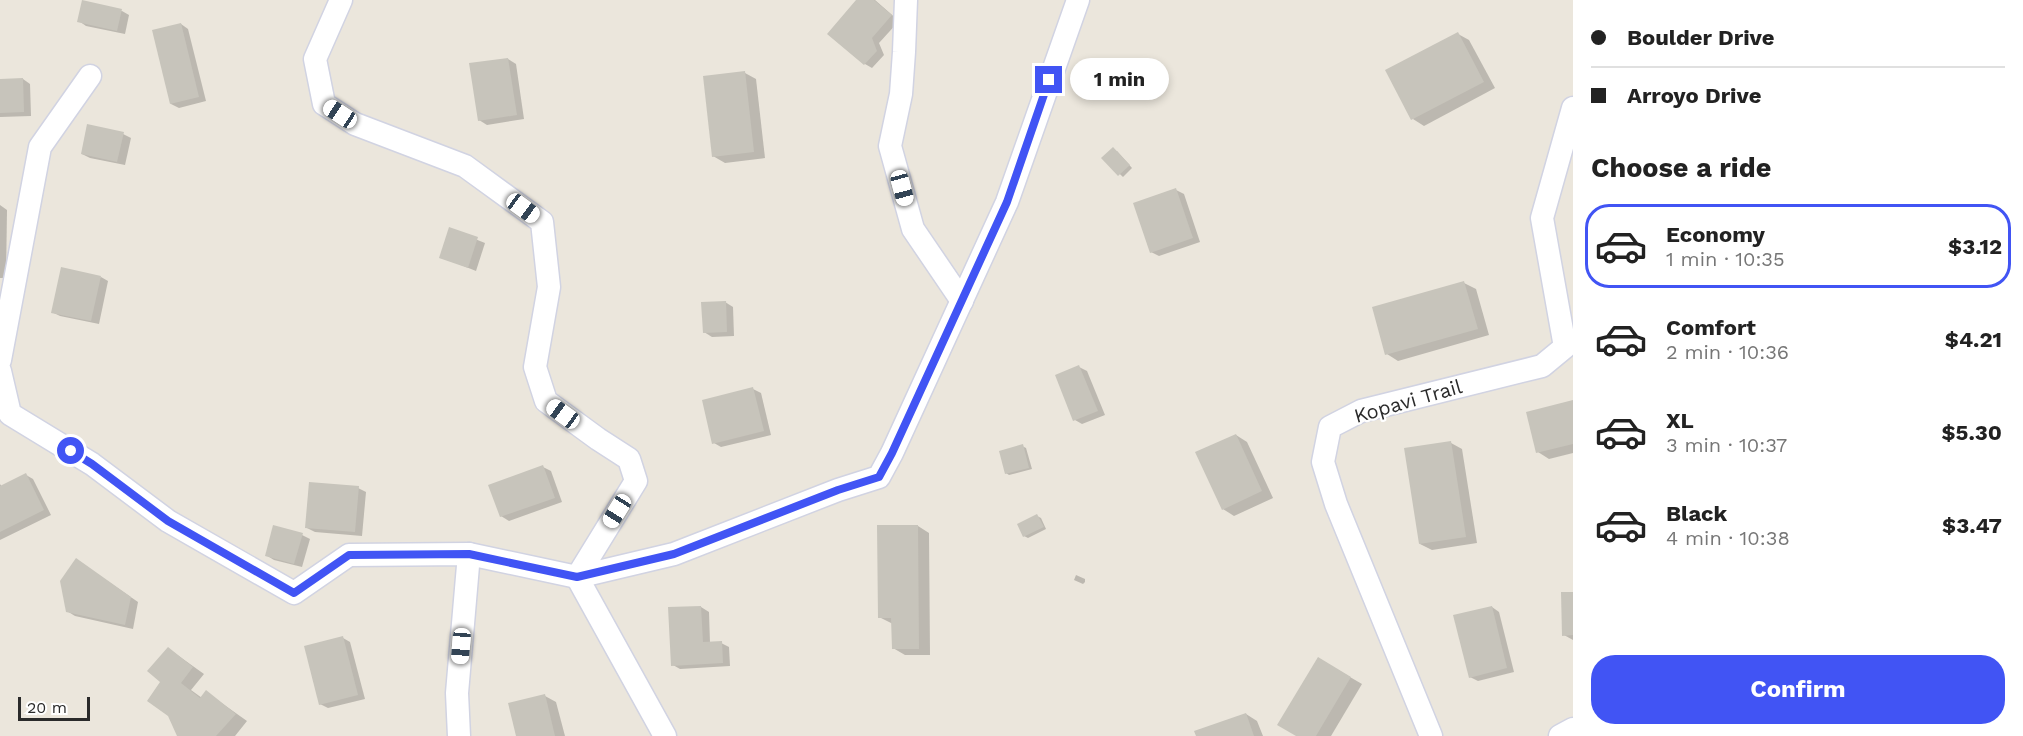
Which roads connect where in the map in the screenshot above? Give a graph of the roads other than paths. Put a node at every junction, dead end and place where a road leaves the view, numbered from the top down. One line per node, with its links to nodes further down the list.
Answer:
1 (341, 0): 10 (street)
2 (906, 0): 6 (street)
3 (1078, 0): 6 (street)
4 (90, 76): 7 (street)
5 (1573, 108): 14 (street, Kopavi Trail)
6 (962, 301): 10 (street)
7 (0, 360)
8 (0, 371): 9 (street)
9 (469, 554): 10 (street); 12 (street)
10 (577, 577): 13 (street)
11 (1573, 729): 15 (street)
12 (459, 736)
13 (665, 736)
14 (1431, 736)
15 (1560, 736)

